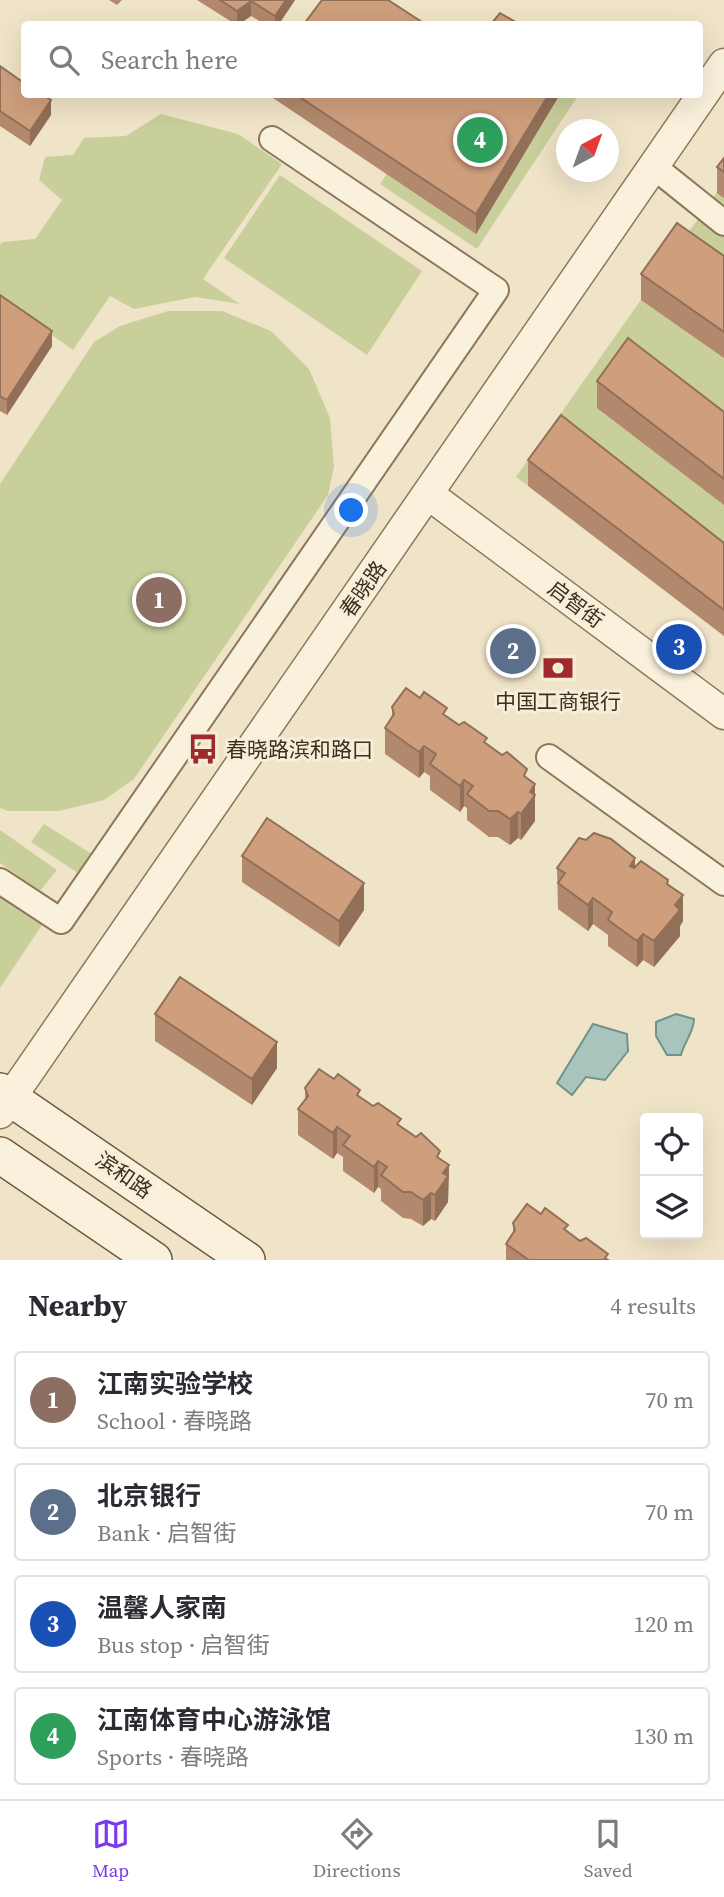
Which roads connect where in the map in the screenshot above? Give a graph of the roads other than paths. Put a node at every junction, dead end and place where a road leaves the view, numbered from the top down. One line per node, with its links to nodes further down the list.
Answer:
1 (724, 64): 2 (street, 春晓路)
2 (703, 94)
3 (700, 98): 5 (street, 春晓路)
4 (272, 139): 10 (street)
5 (653, 166): 6 (street); 7 (street, 春晓路)
6 (724, 223)
7 (428, 494): 8 (street, 启智街); 12 (street, 春晓路)
8 (724, 714)
9 (549, 757): 11 (street)
10 (0, 881)
11 (724, 883)
12 (4, 1100): 15 (main road, 滨和路)
13 (0, 1155): 14 (main road)
14 (154, 1260)
15 (247, 1260)

